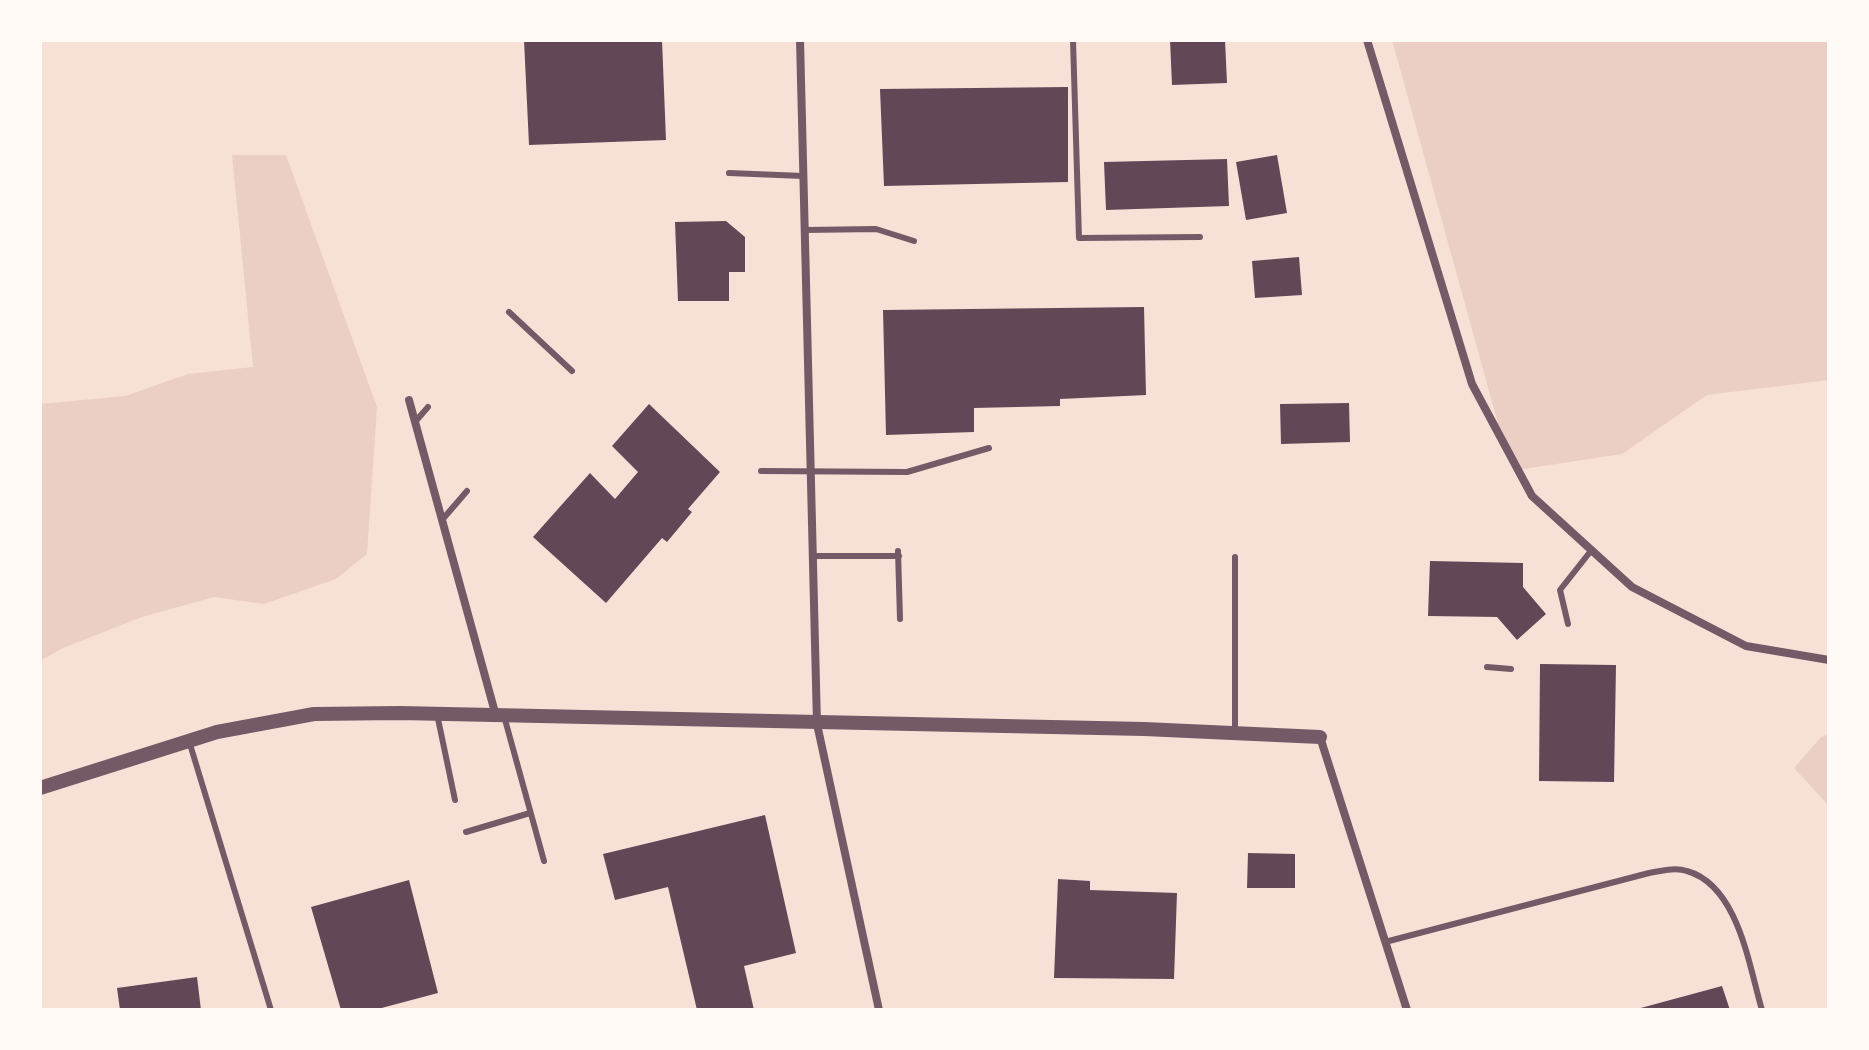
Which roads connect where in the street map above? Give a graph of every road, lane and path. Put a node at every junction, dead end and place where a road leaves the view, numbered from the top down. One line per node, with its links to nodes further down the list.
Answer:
1 (800, 40): 5 (street)
2 (1073, 40): 7 (lane)
3 (1367, 40): 19 (street)
4 (729, 173): 5 (lane)
5 (803, 176): 6 (street)
6 (805, 230): 8 (lane); 16 (street)
7 (1200, 237)
8 (914, 241)
9 (509, 312): 10 (lane)
10 (572, 371)
11 (409, 400): 13 (street)
12 (428, 407): 13 (lane)
13 (415, 422): 18 (street)
14 (989, 448): 16 (lane)
15 (761, 471): 16 (lane)
16 (811, 471): 20 (street)
17 (467, 491): 18 (lane)
18 (442, 520): 28 (street)
19 (1590, 552): 23 (lane); 24 (street)
20 (813, 556): 22 (lane); 29 (street)
21 (1235, 557): 30 (lane)
22 (900, 619)
23 (1568, 624)
24 (1829, 660)
25 (1487, 667): 26 (lane)
26 (1511, 669)
27 (437, 714): 28 (street); 32 (street); 34 (lane)
28 (500, 716): 29 (street); 35 (lane)
29 (817, 724): 30 (street); 40 (street)
30 (1235, 734): 31 (street)
31 (1320, 737): 38 (street)
32 (189, 741): 33 (street); 39 (lane)
33 (40, 788)
34 (455, 800)
35 (530, 813): 36 (lane); 37 (lane)
36 (466, 832)
37 (544, 861)
38 (1385, 942): 41 (street); 42 (lane)
39 (271, 1010)
40 (879, 1010)
41 (1407, 1010)
42 (1762, 1010)

